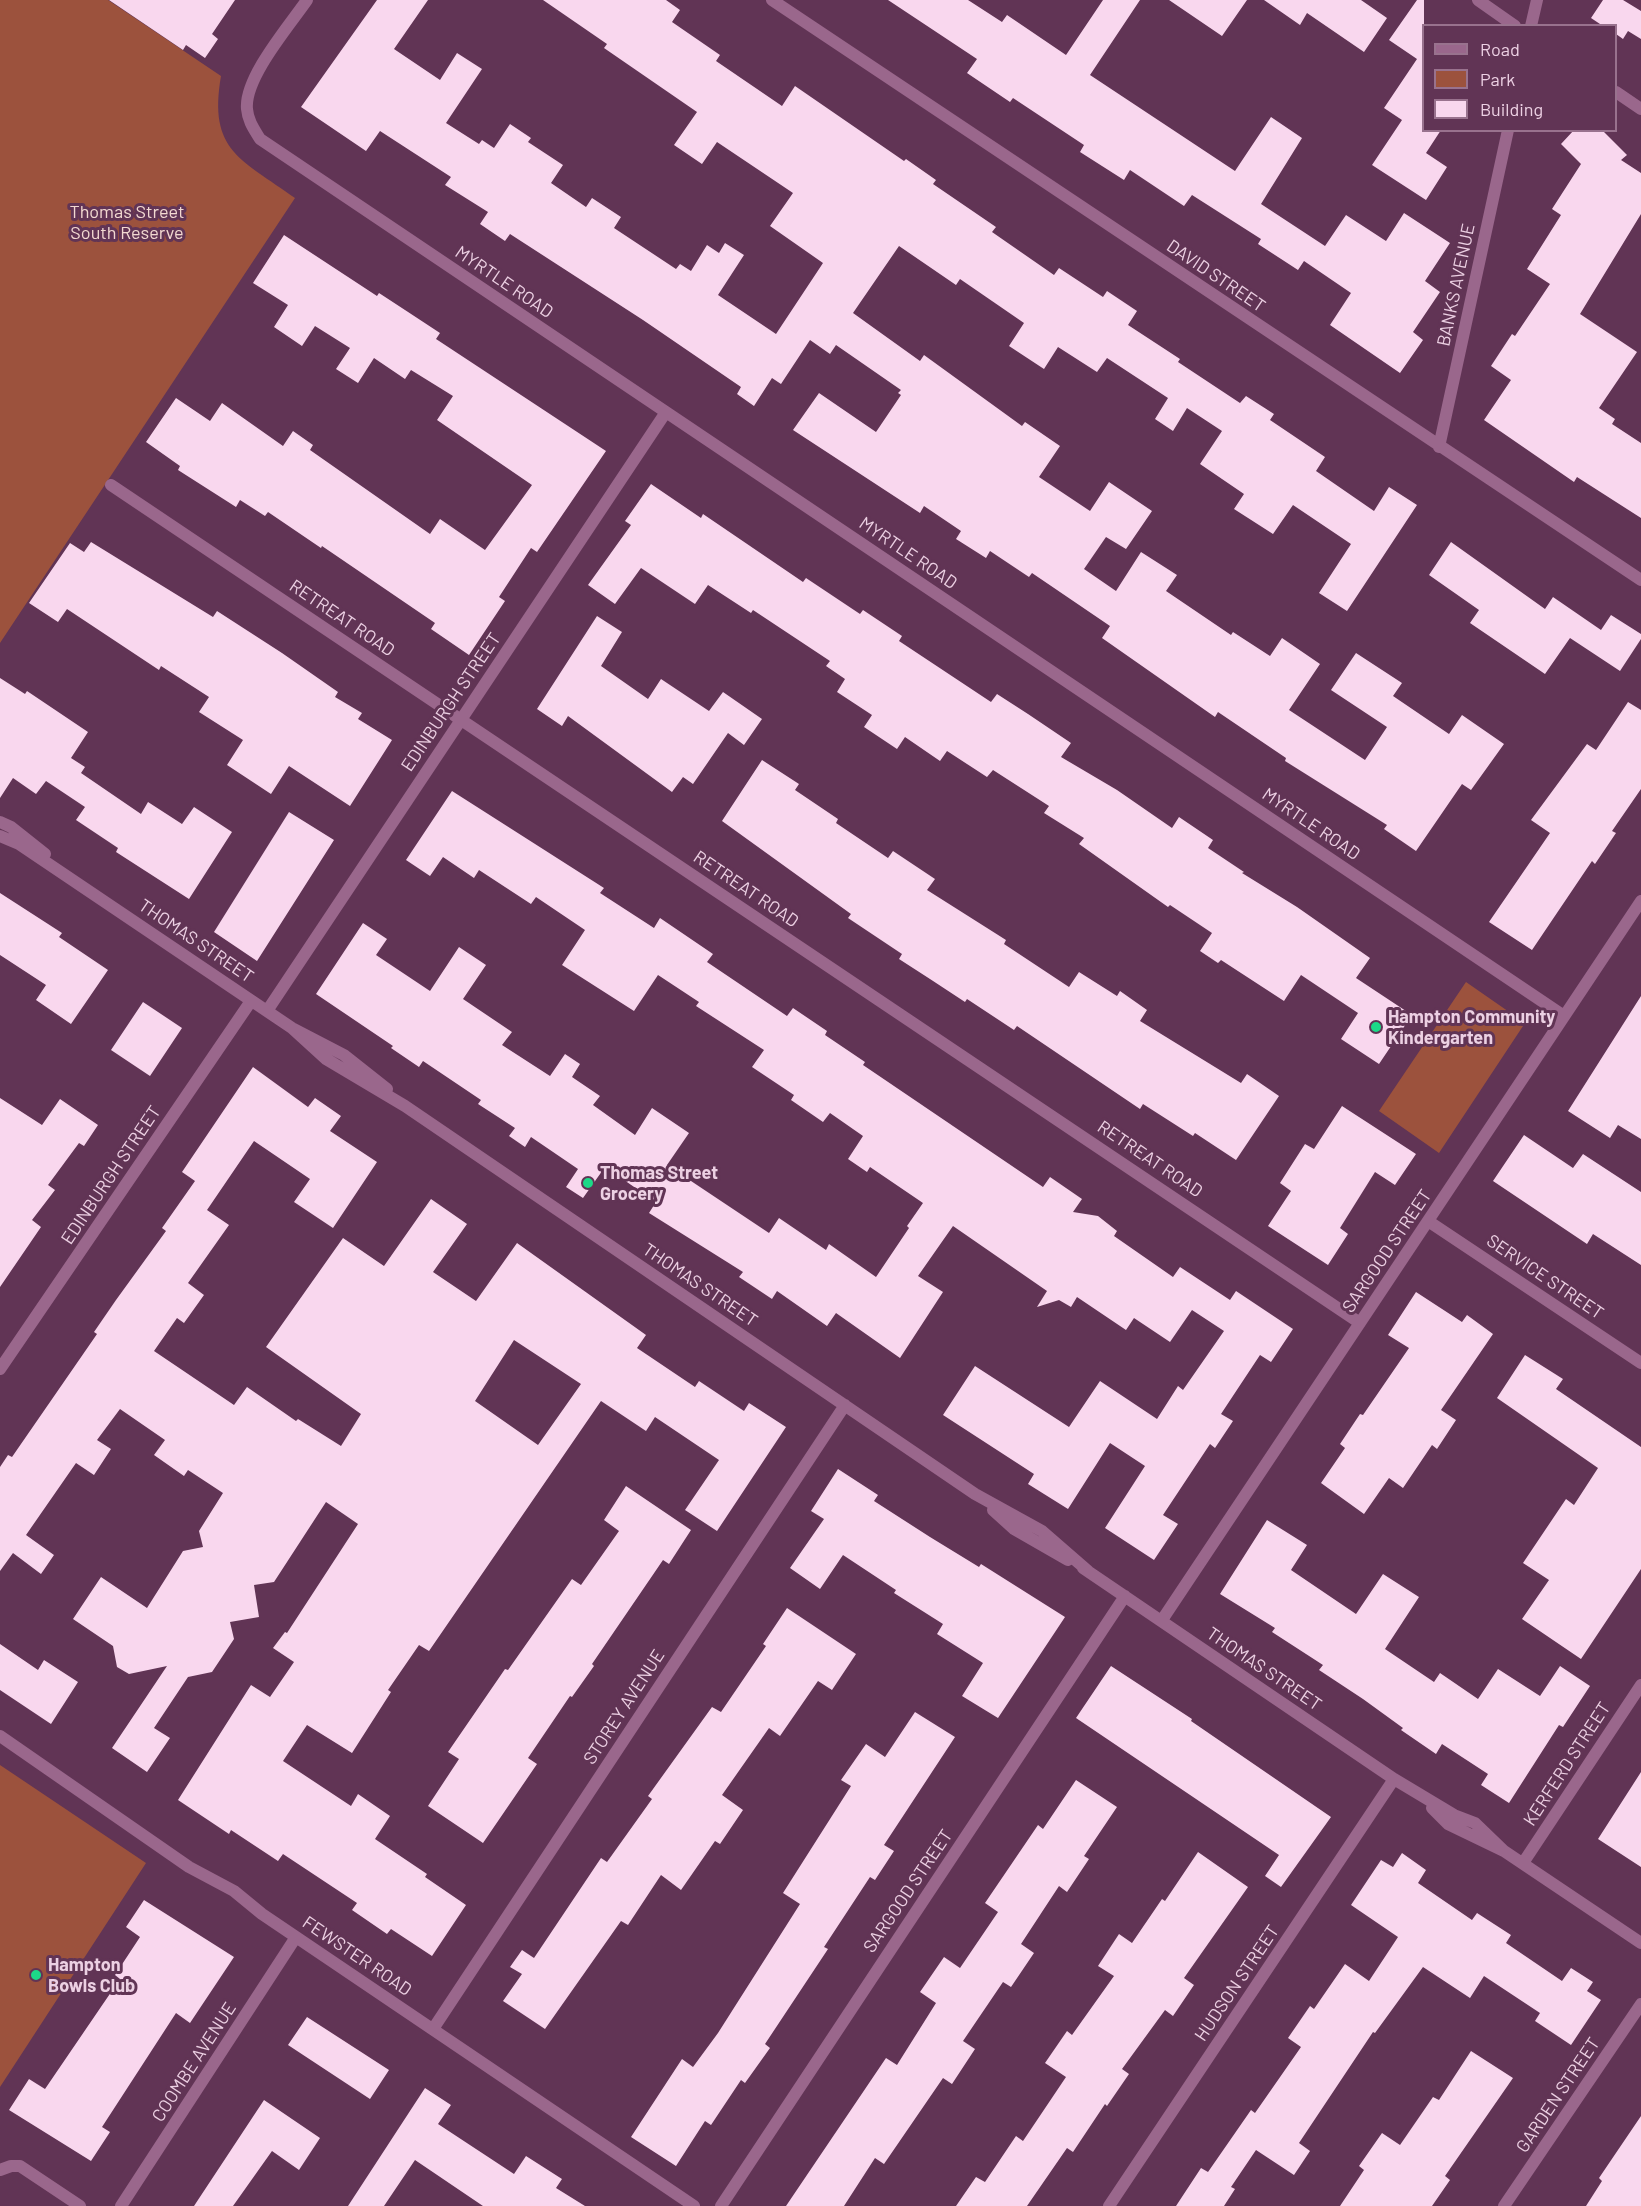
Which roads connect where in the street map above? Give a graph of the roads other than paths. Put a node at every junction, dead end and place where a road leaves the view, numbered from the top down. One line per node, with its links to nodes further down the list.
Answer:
1 (307, 0): 10 (street, MYRTLE ROAD)
2 (772, 0): 11 (street, DAVID STREET)
3 (1478, 0): 5 (street)
4 (1537, 0): 6 (street)
5 (1512, 24)
6 (1531, 24)
7 (1617, 93): 8 (street)
8 (1641, 109)
9 (1508, 132): 11 (street, BANKS AVENUE)
10 (666, 412): 14 (street, EDINBURGH STREET); 21 (street, MYRTLE ROAD)
11 (1439, 447): 13 (street, DAVID STREET)
12 (111, 485): 14 (street, RETREAT ROAD)
13 (1641, 580)
14 (461, 720): 20 (street, EDINBURGH STREET); 23 (street, RETREAT ROAD)
15 (0, 822): 17 (street, THOMAS STREET)
16 (0, 836): 17 (street, THOMAS STREET)
17 (80, 884): 19 (street, THOMAS STREET)
18 (1641, 901): 21 (street, SARGOOD STREET)
19 (251, 1001): 20 (street, THOMAS STREET); 25 (street, EDINBURGH STREET)
20 (267, 1011): 26 (street, THOMAS STREET)
21 (1564, 1016): 22 (street, SARGOOD STREET)
22 (1428, 1221): 23 (street, SARGOOD STREET); 24 (street, SERVICE STREET)
23 (1360, 1323): 28 (street, SARGOOD STREET)
24 (1641, 1363)
25 (0, 1369)
26 (845, 1405): 27 (street, THOMAS STREET); 36 (street, STOREY AVENUE)
27 (1125, 1596): 28 (street, THOMAS STREET); 41 (street, SARGOOD STREET)
28 (1162, 1620): 31 (street, THOMAS STREET)
29 (1641, 1685): 32 (street, KERFERD STREET)
30 (0, 1736): 33 (street, FEWSTER ROAD)
31 (1394, 1779): 32 (street, THOMAS STREET); 42 (street, HUDSON STREET)
32 (1523, 1863): 34 (street, THOMAS STREET)
33 (296, 1937): 36 (street, FEWSTER ROAD); 39 (street, COOMBE AVENUE)
34 (1641, 1943)
35 (1641, 2004): 43 (street, GARDEN STREET)
36 (433, 2029): 40 (street, FEWSTER ROAD)
37 (0, 2170): 38 (street)
38 (80, 2206)
39 (121, 2206)
40 (694, 2206)
41 (721, 2206)
42 (1109, 2206)
43 (1504, 2206)

